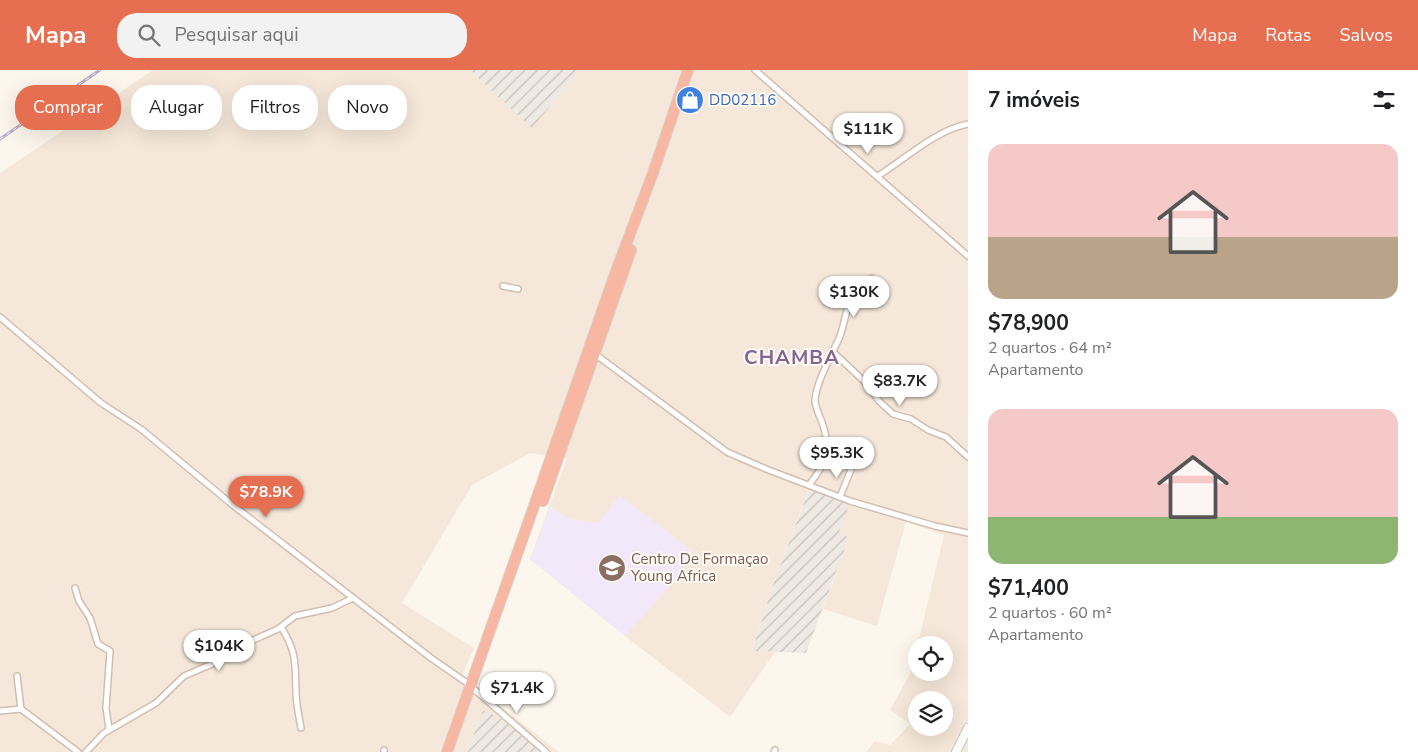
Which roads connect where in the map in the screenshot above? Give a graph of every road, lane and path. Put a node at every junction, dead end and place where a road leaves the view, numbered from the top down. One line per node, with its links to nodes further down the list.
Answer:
1 (688, 70): 22 (highway)
2 (695, 70): 12 (highway)
3 (755, 70): 5 (street)
4 (968, 124): 5 (street)
5 (878, 176): 6 (street)
6 (968, 256)
7 (872, 278): 11 (street)
8 (503, 286): 9 (street)
9 (518, 289)
10 (0, 317): 19 (street)
11 (832, 351): 13 (street); 15 (street)
12 (595, 354): 15 (street); 22 (highway)
13 (968, 457)
14 (852, 468): 16 (street)
15 (809, 485): 16 (street)
16 (840, 497): 17 (street)
17 (968, 533)
18 (75, 588): 27 (street)
19 (353, 598): 20 (street); 22 (street)
20 (281, 627): 25 (street); 27 (street)
21 (17, 676): 23 (street)
22 (473, 688): 30 (highway); 31 (highway); 32 (street)
23 (21, 709): 24 (street); 28 (street)
24 (0, 711)
25 (301, 728)
26 (968, 728): 33 (main road)
27 (109, 729): 29 (street)
28 (78, 752)
29 (86, 752)
30 (446, 752)
31 (454, 752)
32 (546, 752)
33 (956, 752)

